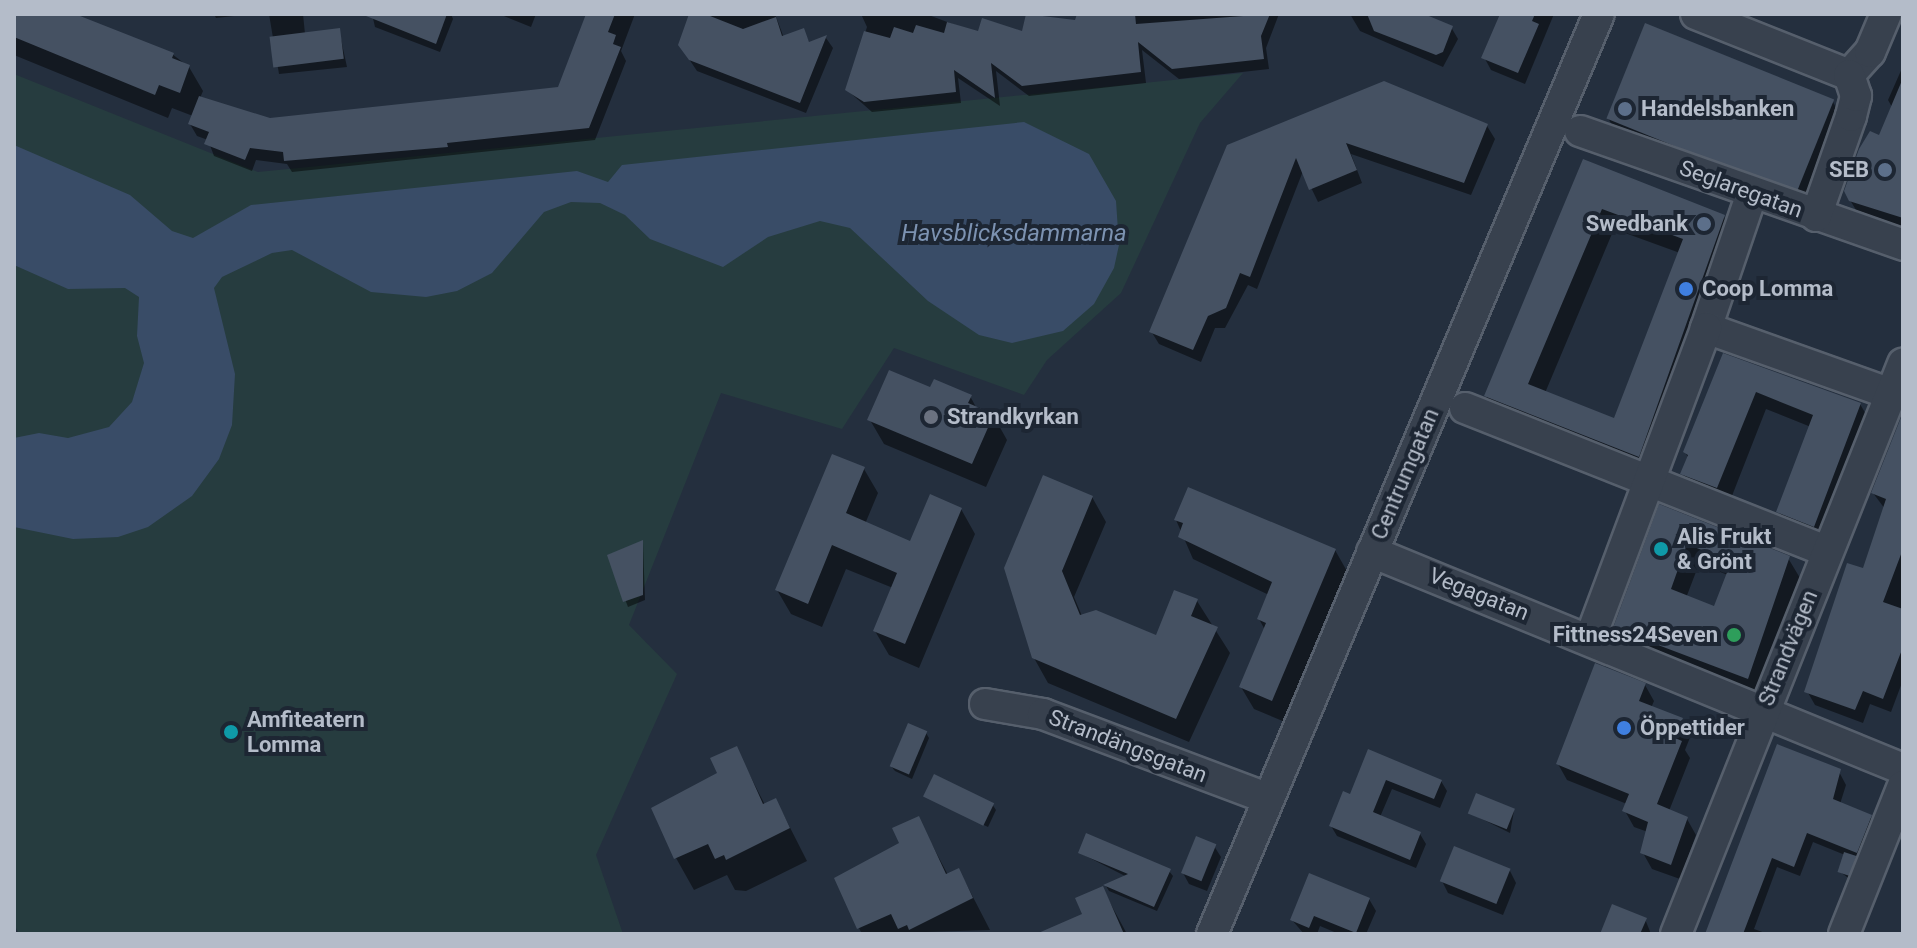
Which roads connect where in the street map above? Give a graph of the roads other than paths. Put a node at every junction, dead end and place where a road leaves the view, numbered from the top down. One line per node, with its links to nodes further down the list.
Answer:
1 (1599, 14): 15 (street, Centrumgatan)
2 (1696, 14): 4 (street)
3 (1886, 14): 4 (street)
4 (1849, 75): 7 (street)
5 (1580, 131): 6 (street, Seglaregatan)
6 (1752, 193): 7 (street, Seglaregatan); 9 (street)
7 (1816, 216): 8 (street, Seglaregatan)
8 (1903, 245)
9 (1706, 328): 11 (street); 13 (street)
10 (1903, 364): 11 (street, Strandvägen)
11 (1891, 394): 14 (street, Strandvägen)
12 (1465, 408): 13 (street)
13 (1649, 481): 14 (street); 16 (street)
14 (1826, 551): 18 (street, Strandvägen)
15 (1372, 552): 16 (street, Vegagatan); 21 (street, Centrumgatan)
16 (1590, 639): 18 (street, Vegagatan)
17 (985, 704): 21 (street, Strandängsgatan)
18 (1763, 712): 19 (street, Vegagatan); 23 (street, Strandvägen)
19 (1903, 769)
20 (1903, 786): 24 (street)
21 (1269, 799): 22 (street, Centrumgatan)
22 (1212, 934)
23 (1676, 934)
24 (1844, 934)

